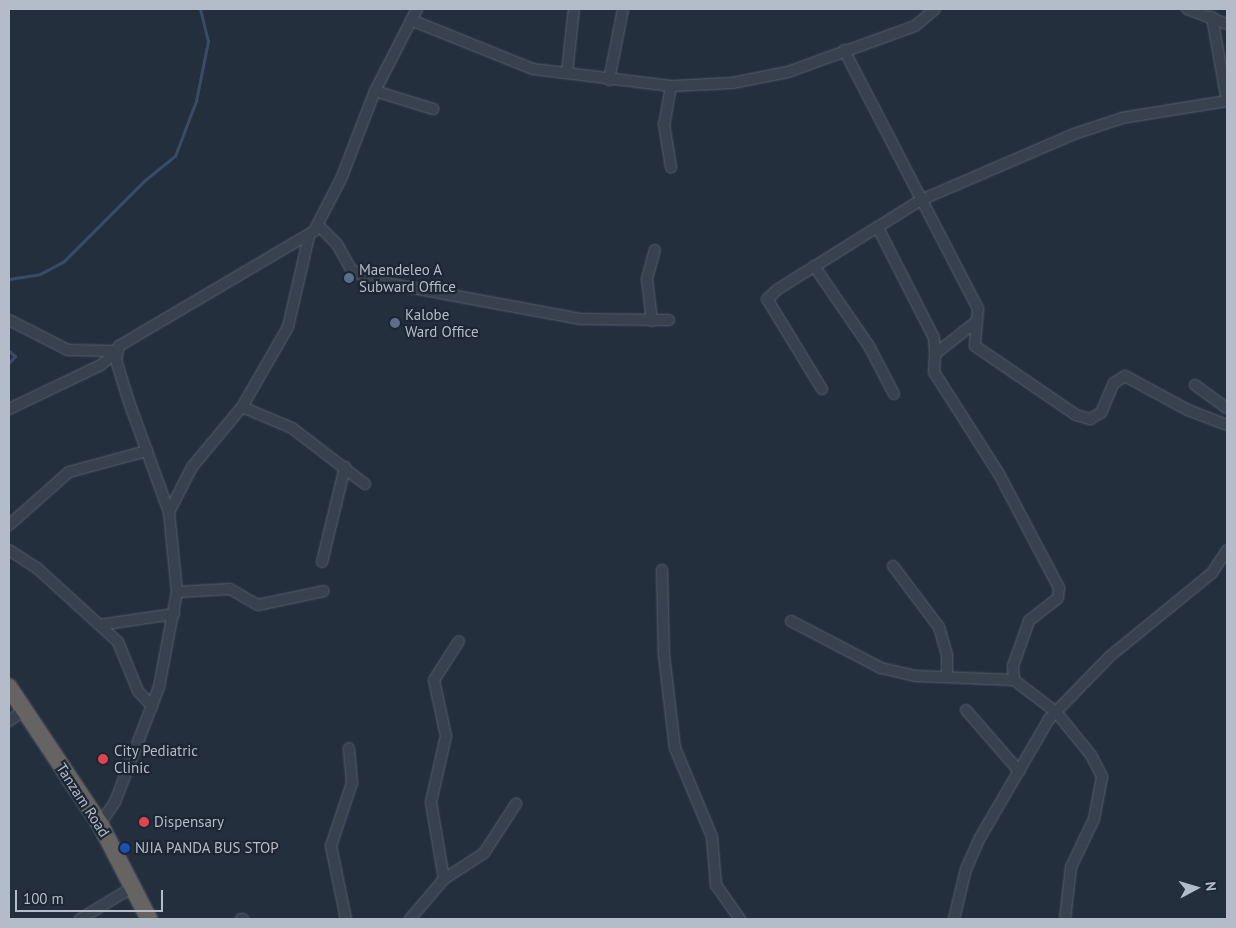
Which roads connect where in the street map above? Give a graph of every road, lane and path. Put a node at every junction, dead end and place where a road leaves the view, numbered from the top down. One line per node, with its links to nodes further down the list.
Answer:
1 (417, 9): 7 (street)
2 (574, 9): 10 (street)
3 (623, 9): 11 (street)
4 (935, 9): 9 (street)
5 (1188, 9): 6 (street)
6 (1212, 17): 8 (street); 14 (street)
7 (411, 20): 10 (street); 13 (street)
8 (1227, 24)
9 (844, 50): 12 (street); 17 (street)
10 (567, 73): 11 (street)
11 (610, 80): 12 (street)
12 (671, 86): 16 (street)
13 (375, 91): 15 (street); 18 (street)
14 (1227, 101): 17 (street)
15 (433, 109)
16 (671, 166)
17 (921, 200): 19 (street); 26 (street)
18 (319, 226): 20 (street); 25 (street)
19 (878, 228): 22 (street); 28 (street)
20 (309, 236): 27 (street); 32 (street)
21 (655, 250): 25 (street)
22 (814, 266): 30 (street); 31 (street)
23 (9, 320): 27 (street)
24 (669, 320): 25 (street)
25 (652, 321)
26 (977, 321): 28 (street); 35 (street)
27 (117, 351): 33 (street); 36 (street)
28 (935, 354): 53 (street)
29 (1195, 385): 34 (street)
30 (822, 389)
31 (894, 394)
32 (242, 407): 37 (street); 39 (street)
33 (9, 408)
34 (1227, 408)
35 (1227, 425)
36 (147, 451): 39 (street); 40 (street)
37 (345, 467): 38 (street); 43 (street)
38 (365, 484)
39 (169, 512): 47 (street)
40 (9, 525)
41 (9, 550): 50 (street)
42 (1227, 550): 58 (street)
43 (322, 562)
44 (893, 566): 52 (street)
45 (662, 570): 70 (street)
46 (324, 591): 47 (street)
47 (177, 592): 48 (street)
48 (174, 614): 50 (street); 55 (street)
49 (791, 621): 52 (street)
50 (99, 625): 55 (street)
51 (459, 640): 64 (street)
52 (947, 677): 53 (street)
53 (1014, 680): 58 (street)
54 (9, 687): 56 (highway, Tanzam Road)
55 (152, 706): 63 (street)
56 (24, 710): 59 (street); 63 (highway, Tanzam Road)
57 (966, 710): 61 (street)
58 (1056, 712): 61 (street); 72 (street)
59 (9, 721)
60 (349, 748): 68 (street)
61 (1019, 771): 71 (street)
62 (516, 804): 64 (street)
63 (100, 824): 65 (highway, Tanzam Road)
64 (444, 879): 69 (street)
65 (133, 887): 66 (street); 67 (highway, Tanzam Road)
66 (80, 919)
67 (149, 919)
68 (346, 919)
69 (410, 919)
70 (740, 919)
71 (954, 919)
72 (1064, 919)

